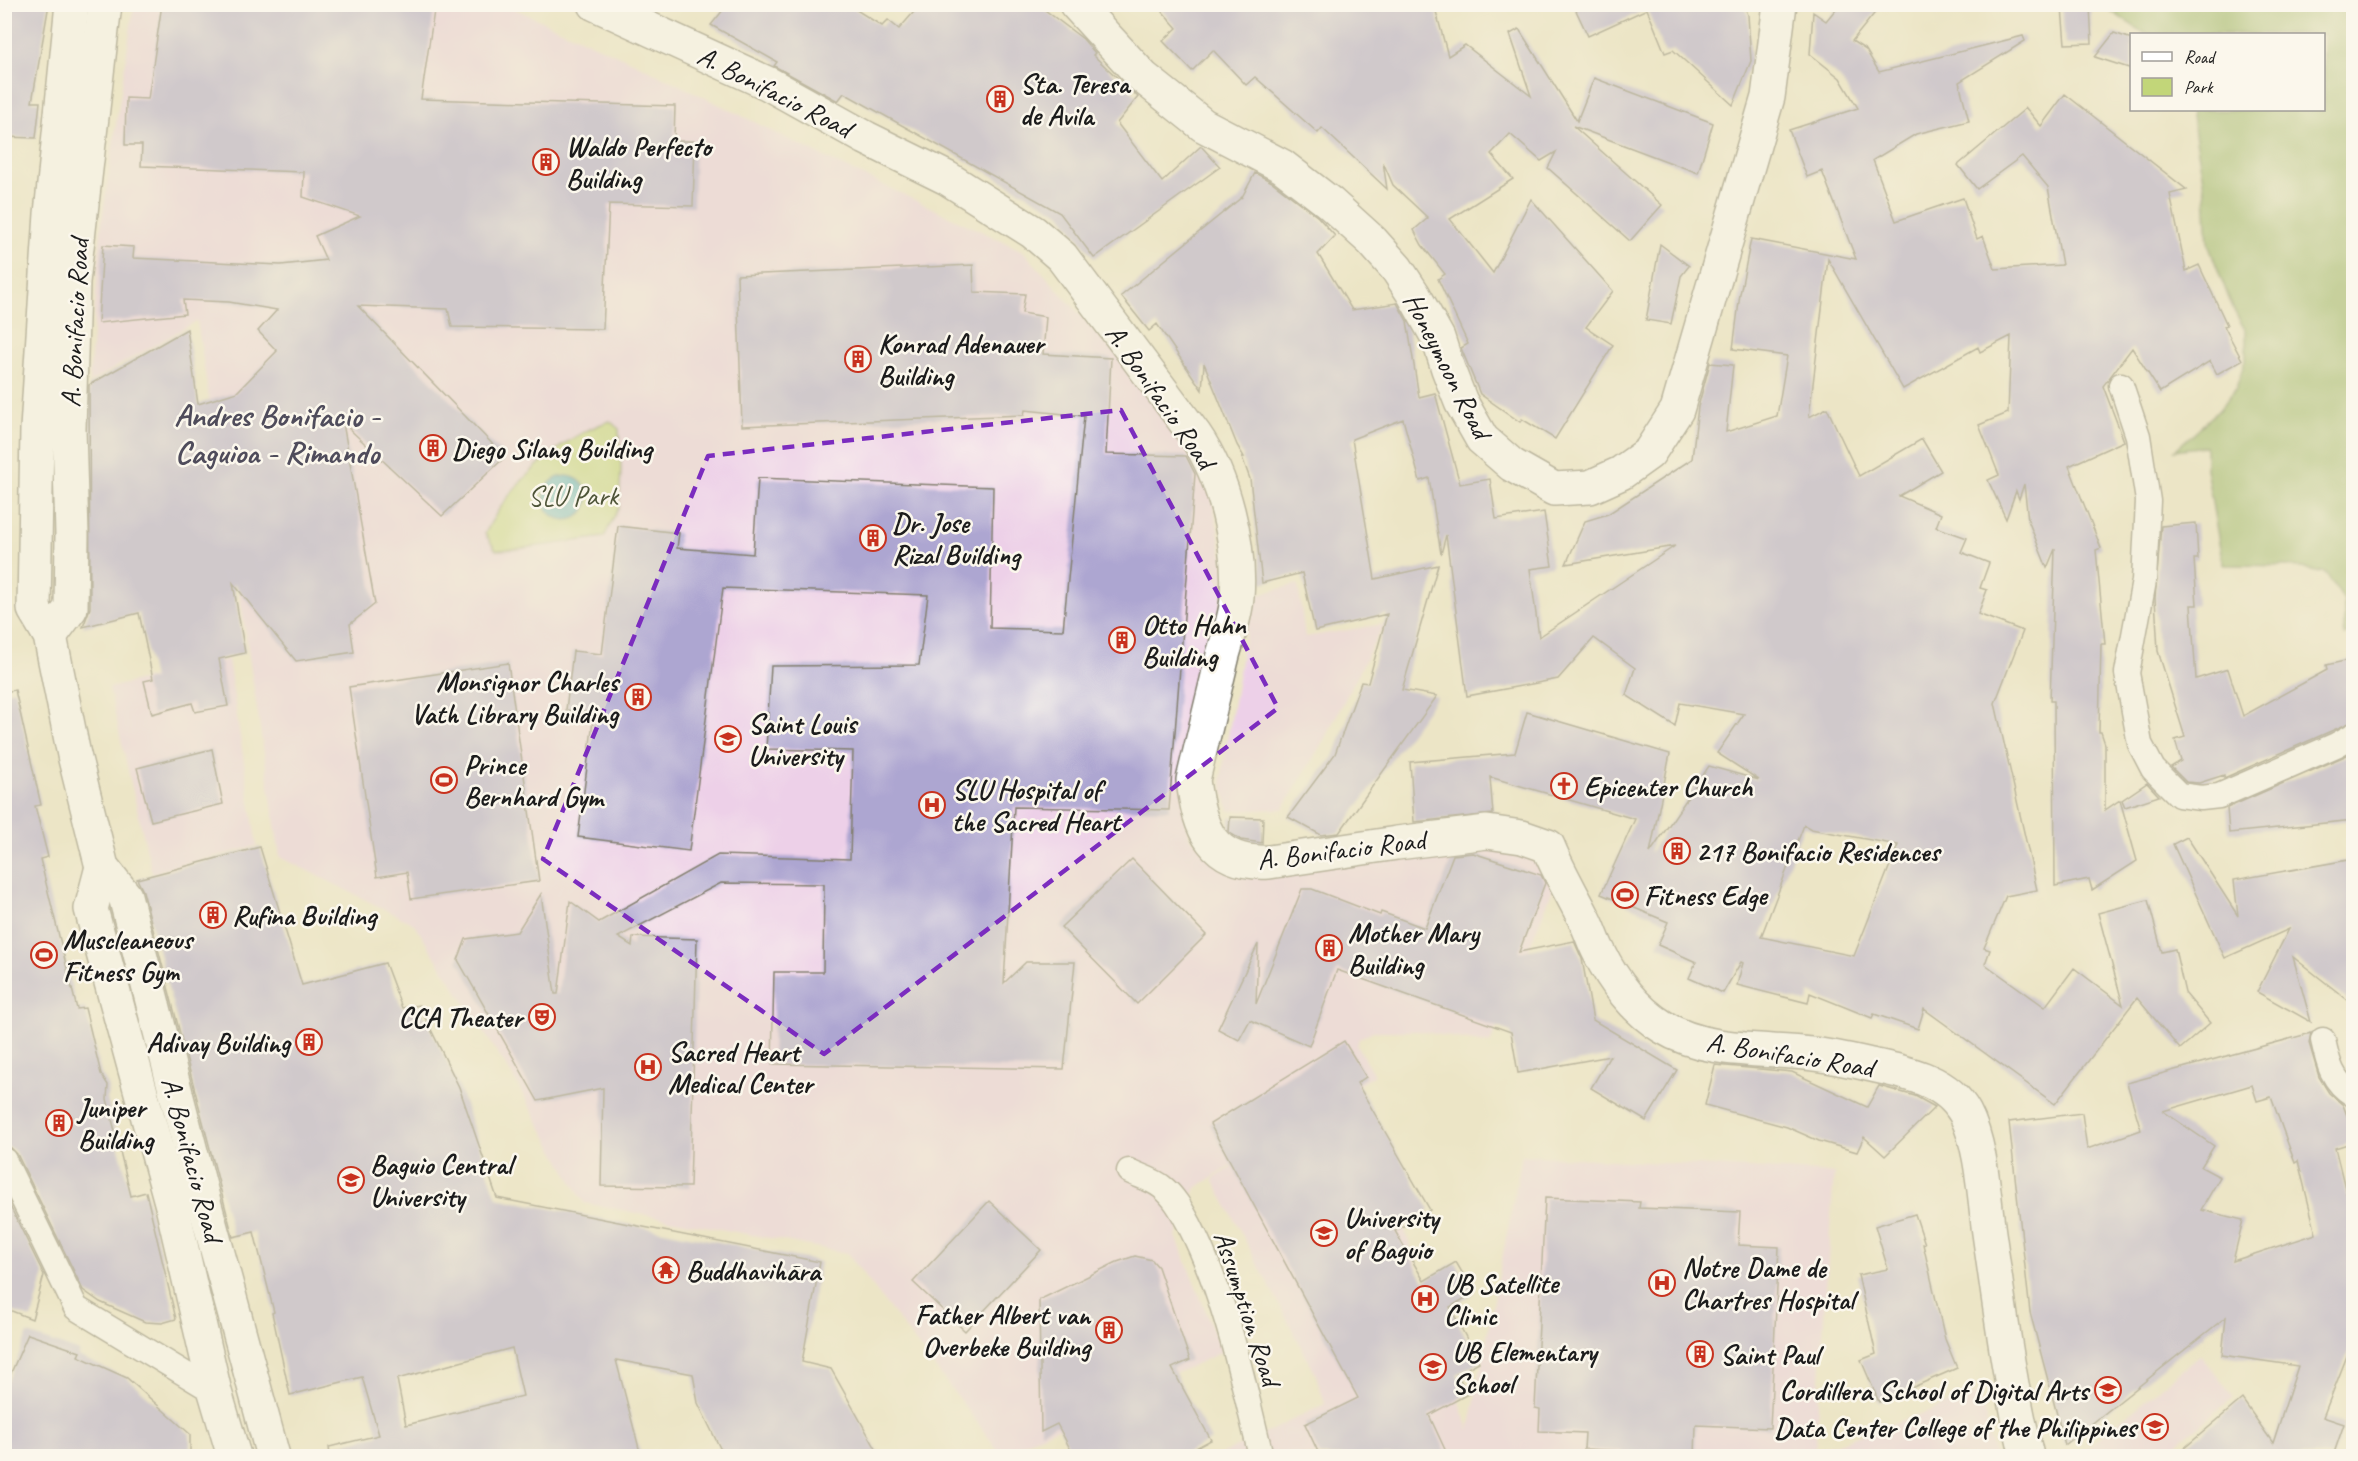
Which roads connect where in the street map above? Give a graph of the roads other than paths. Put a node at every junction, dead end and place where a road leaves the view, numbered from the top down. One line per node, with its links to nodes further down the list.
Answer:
1 (72, 4): 7 (main road, A. Bonifacio Road)
2 (105, 4): 7 (main road, A. Bonifacio Road)
3 (595, 4): 18 (main road, A. Bonifacio Road)
4 (1076, 4): 5 (main road, Honeymoon Road)
5 (1780, 4)
6 (2121, 385): 8 (street)
7 (50, 636): 9 (main road, A. Bonifacio Road)
8 (2354, 735)
9 (102, 867): 14 (main road, A. Bonifacio Road); 16 (main road, A. Bonifacio Road)
10 (2323, 1040): 11 (street)
11 (2354, 1095)
12 (4, 1160): 14 (street)
13 (1129, 1171): 17 (street, Assumption Road)
14 (215, 1392): 15 (main road, A. Bonifacio Road)
15 (233, 1456)
16 (273, 1456)
17 (1261, 1456)
18 (2027, 1456)

